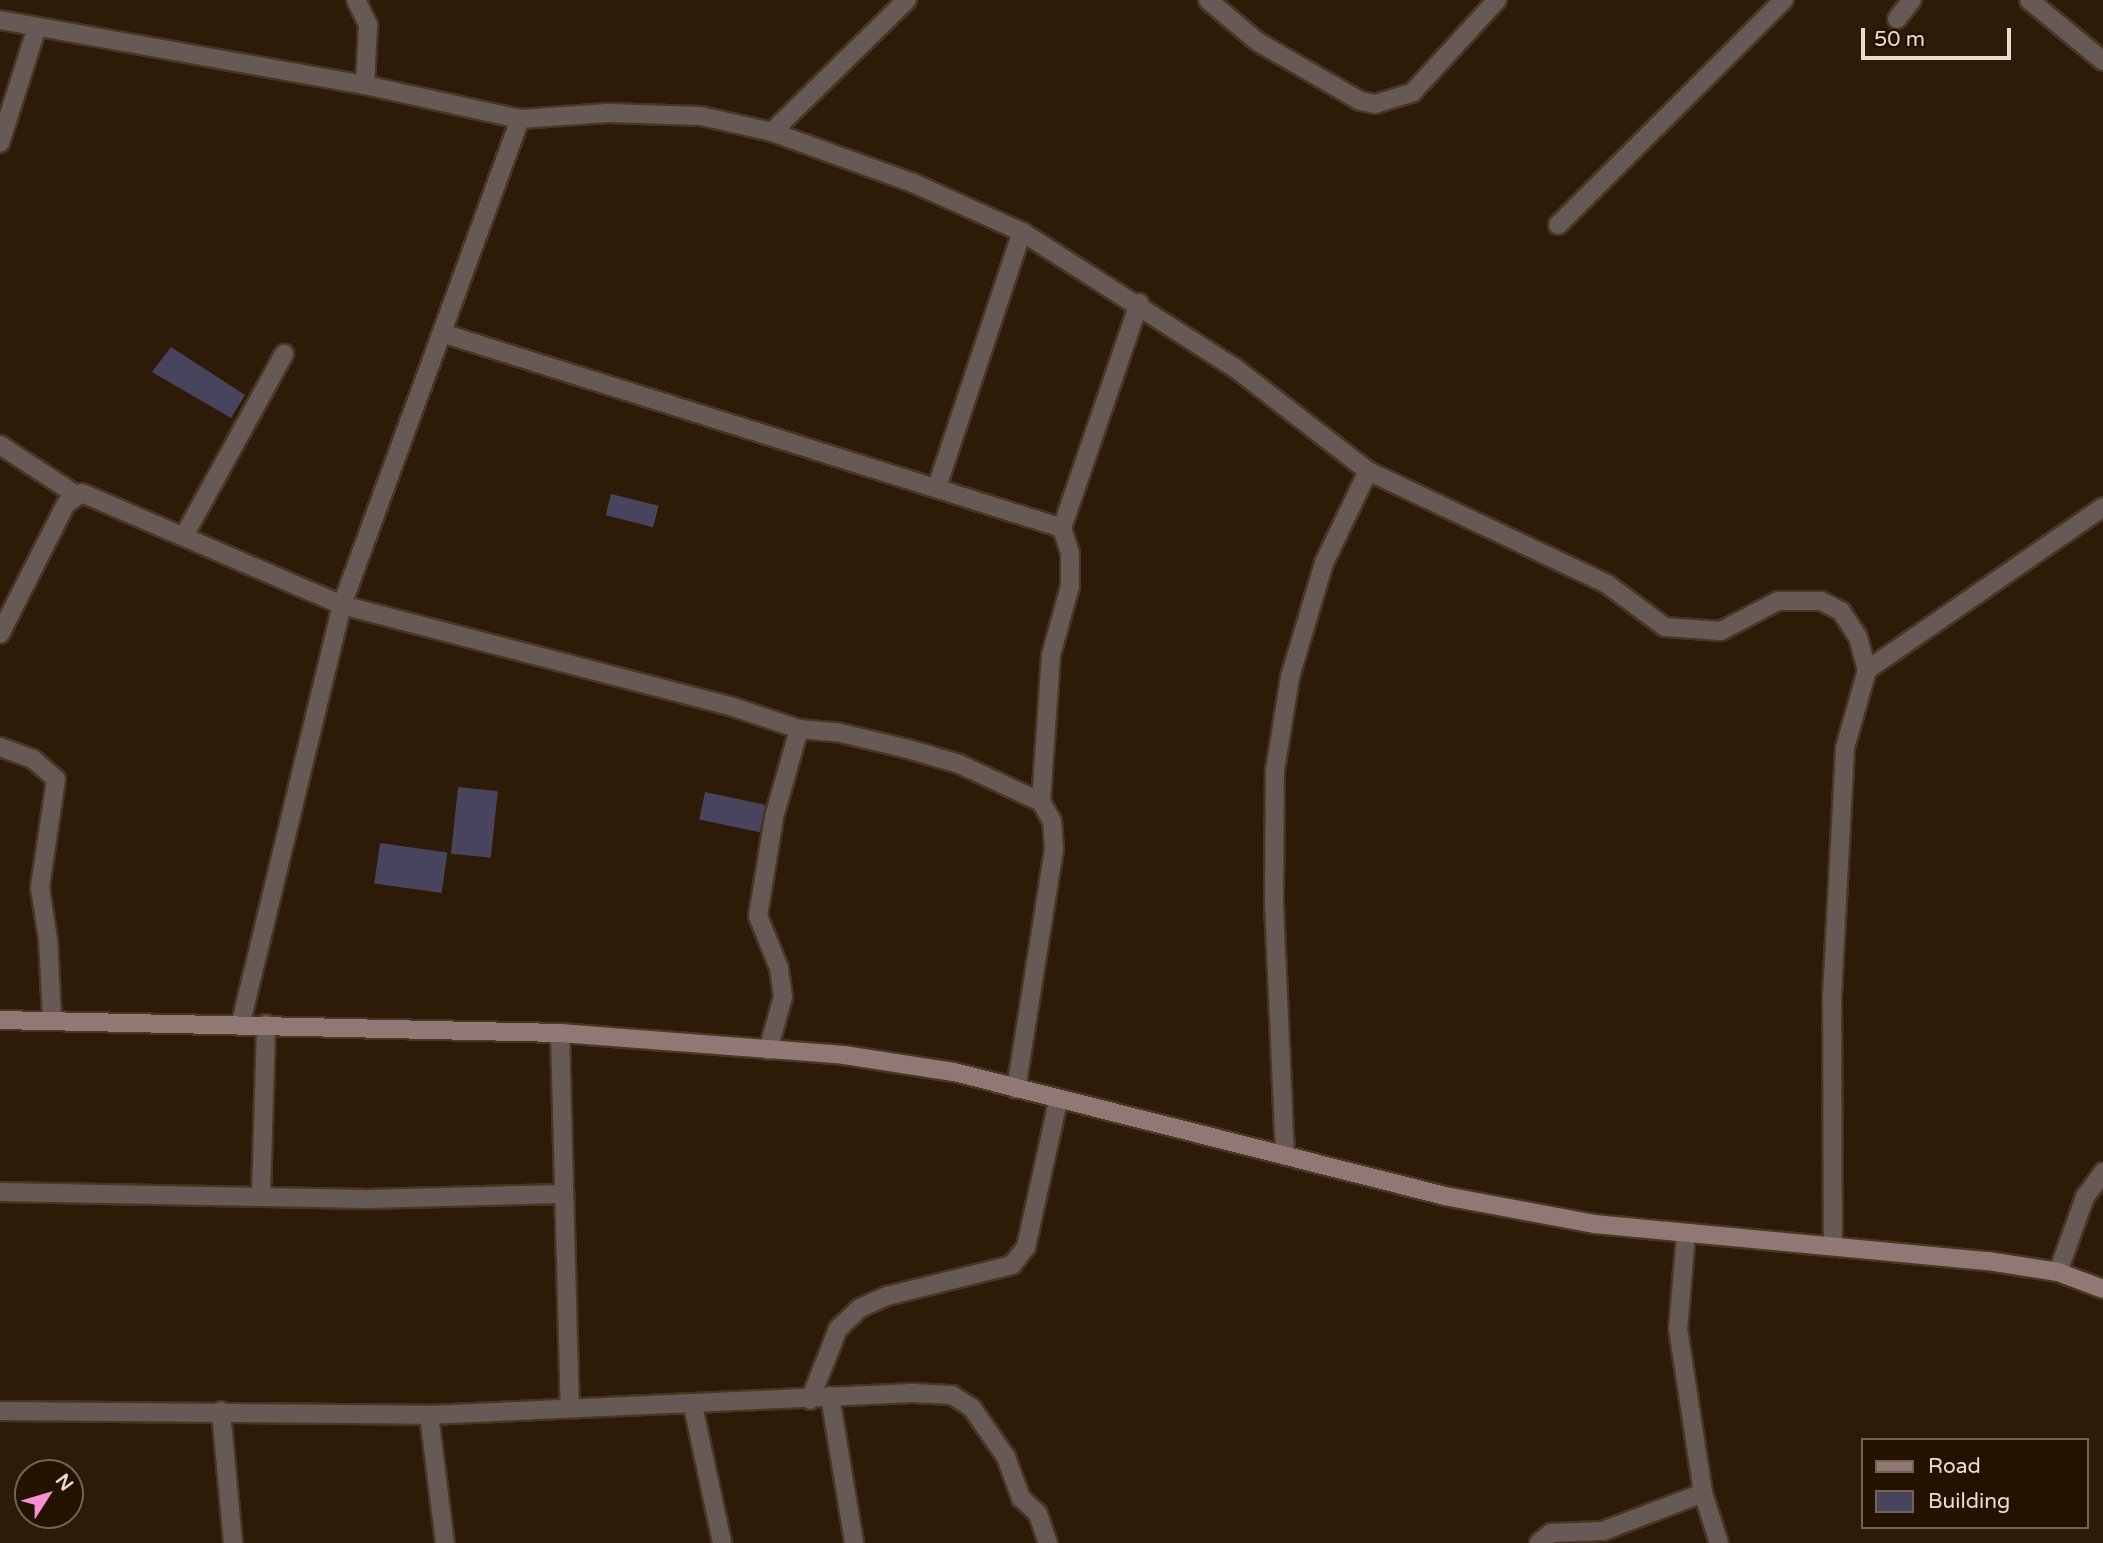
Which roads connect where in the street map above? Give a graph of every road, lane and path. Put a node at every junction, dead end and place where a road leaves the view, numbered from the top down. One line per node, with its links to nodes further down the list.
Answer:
1 (356, 0): 12 (street)
2 (907, 0): 14 (street)
3 (1208, 0): 4 (street)
4 (1497, 0)
5 (1784, 0): 16 (street)
6 (1912, 0): 8 (street)
7 (2029, 0): 11 (street)
8 (1897, 19)
9 (0, 20): 10 (street)
10 (37, 27): 12 (street); 15 (street)
11 (2103, 61)
12 (365, 85): 13 (street)
13 (520, 119): 14 (street); 19 (street)
14 (772, 132): 17 (street)
15 (0, 143)
16 (1558, 225)
17 (1023, 232): 18 (street); 23 (street)
18 (1139, 303): 22 (street); 26 (street)
19 (445, 334): 23 (street); 28 (street)
20 (284, 354): 27 (street)
21 (0, 445): 24 (street)
22 (1368, 471): 30 (street); 42 (street)
23 (937, 488): 26 (street)
24 (75, 494): 27 (street); 29 (street)
25 (2103, 507): 30 (street)
26 (1062, 528): 33 (street)
27 (184, 536): 28 (street)
28 (342, 605): 31 (street); 36 (street)
29 (0, 634)
30 (1867, 670): 48 (street)
31 (799, 729): 33 (street); 39 (street)
32 (0, 747): 34 (street)
33 (1041, 802): 40 (street)
34 (52, 1019): 35 (street); 36 (street)
35 (0, 1020)
36 (241, 1023): 37 (street)
37 (266, 1024): 38 (street); 46 (street)
38 (560, 1032): 39 (street); 45 (street)
39 (768, 1050): 40 (street)
40 (1016, 1089): 41 (street)
41 (1058, 1101): 42 (street); 52 (street)
42 (1285, 1156): 47 (street)
43 (2103, 1172): 49 (street)
44 (0, 1192): 46 (street)
45 (562, 1194): 46 (street); 53 (street)
46 (261, 1196)
47 (1686, 1234): 48 (street); 58 (street)
48 (1833, 1245): 49 (street)
49 (2058, 1272): 50 (street)
50 (2103, 1289)
51 (830, 1396): 52 (street); 62 (street); 63 (street)
52 (810, 1400): 54 (street)
53 (570, 1406): 54 (street); 57 (street)
54 (693, 1406): 61 (street)
55 (0, 1411): 56 (street)
56 (221, 1411): 57 (street); 59 (street)
57 (429, 1415): 60 (street)
58 (1703, 1493): 64 (street); 65 (street)
59 (233, 1543)
60 (445, 1543)
61 (722, 1543)
62 (854, 1543)
63 (1048, 1543)
64 (1539, 1543)
65 (1719, 1543)

